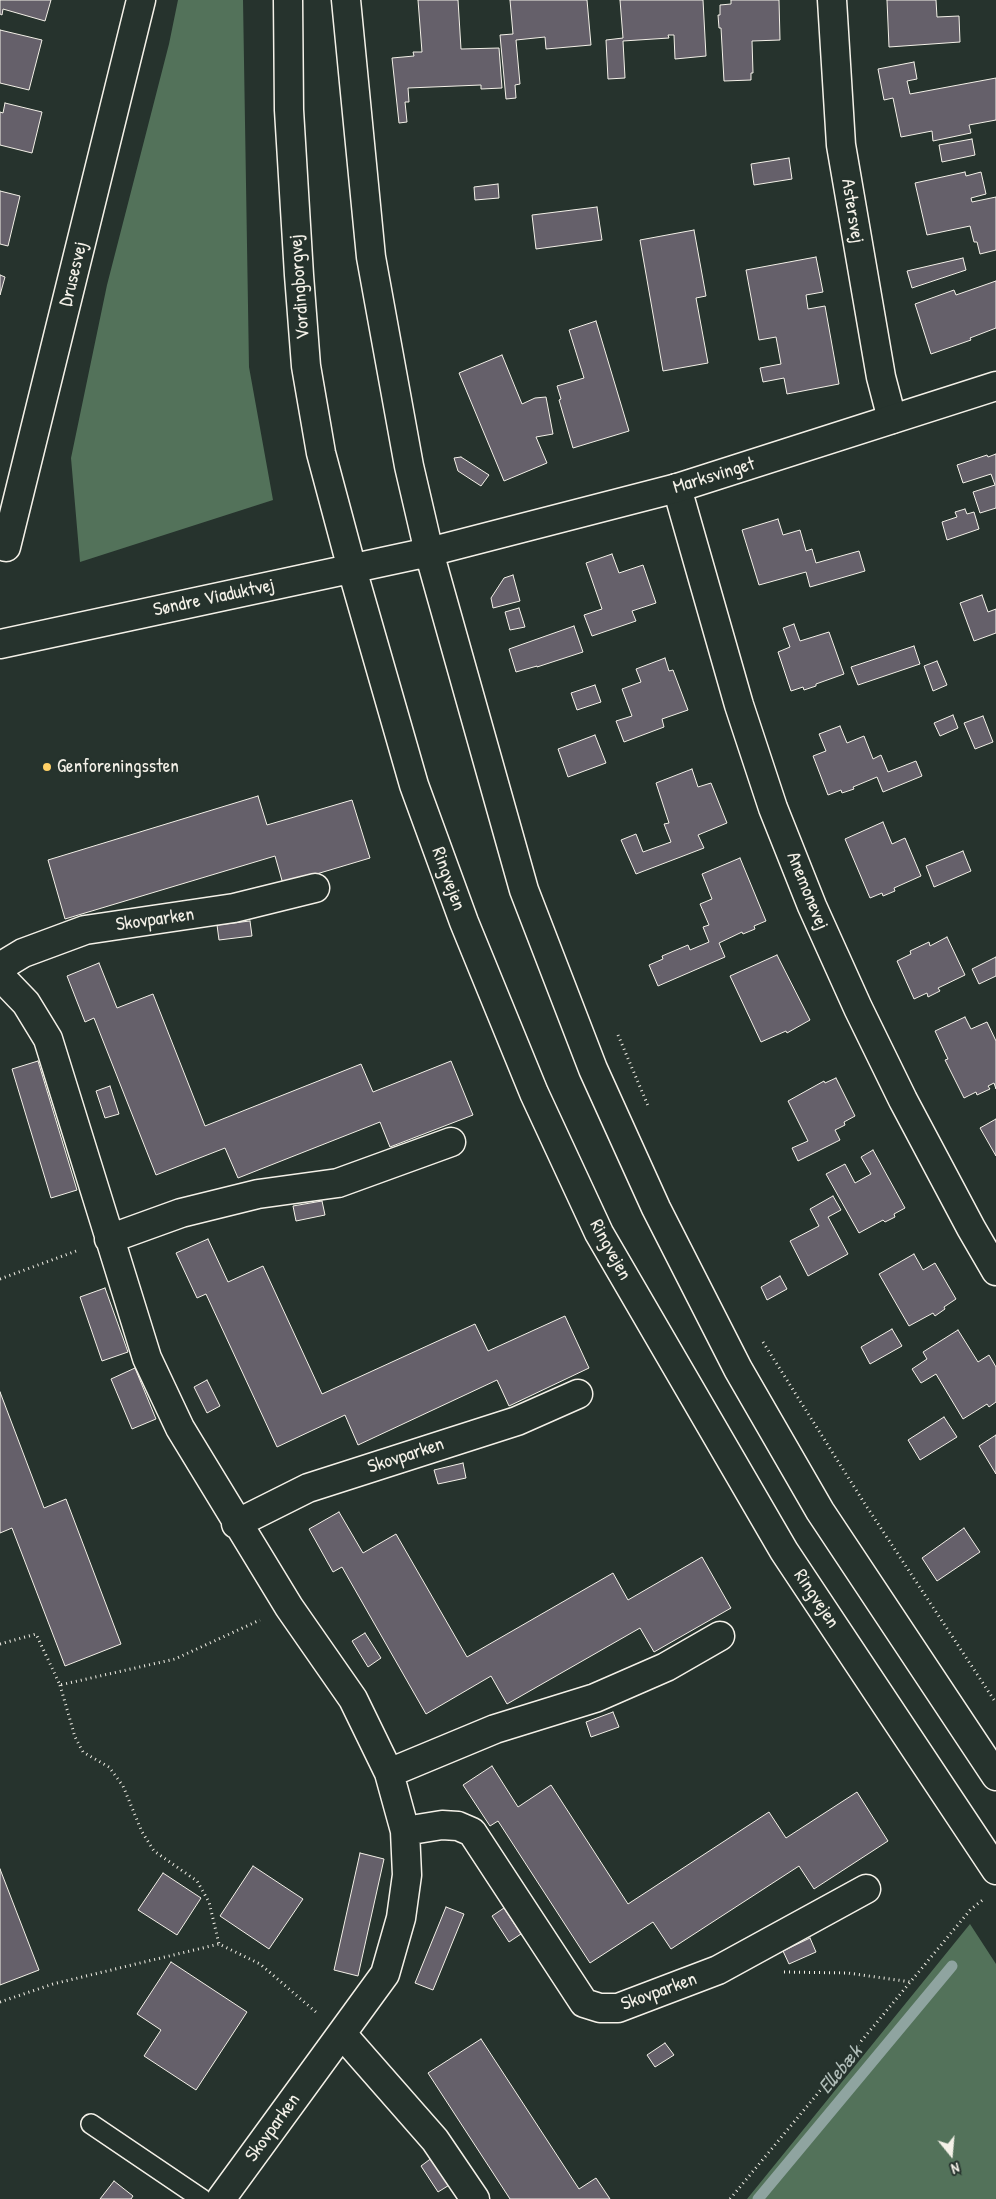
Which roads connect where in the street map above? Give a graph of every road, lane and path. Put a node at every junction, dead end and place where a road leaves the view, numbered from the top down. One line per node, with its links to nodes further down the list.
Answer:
1 (141, 0): 8 (street, Drusesvej)
2 (288, 0): 10 (street, Vordingborgvej)
3 (346, 0): 9 (street)
4 (832, 0): 6 (street, Astersvej)
5 (996, 386): 6 (street, Marksvinget)
6 (892, 419): 7 (street, Marksvinget)
7 (677, 488): 9 (street, Marksvinget); 19 (street, Anemonevej)
8 (6, 547)
9 (429, 552): 10 (street, Søndre Viaduktvej); 30 (street)
10 (352, 569): 11 (street, Søndre Viaduktvej); 32 (street, Ringvejen)
11 (0, 644)
12 (315, 888): 13 (street, Skovparken)
13 (0, 967)
14 (0, 976): 18 (street, Skovparken)
15 (615, 1030): 16 (path)
16 (650, 1110)
17 (451, 1142): 18 (street)
18 (110, 1239): 20 (path); 23 (street, Skovparken)
19 (996, 1271)
20 (0, 1279)
21 (758, 1334): 28 (path)
22 (578, 1394): 23 (street, Skovparken)
23 (236, 1524): 24 (street, Skovparken)
24 (289, 1607): 27 (path); 29 (street, Skovparken)
25 (720, 1636): 29 (street)
26 (0, 1644): 27 (path)
27 (60, 1684): 34 (path)
28 (996, 1703)
29 (389, 1773): 31 (street, Skovparken)
30 (996, 1776)
31 (405, 1831): 33 (street, Skovparken); 38 (street, Skovparken)
32 (993, 1882): 36 (path)
33 (866, 1889)
34 (220, 1944): 37 (path); 38 (path)
35 (783, 1972): 36 (path)
36 (911, 1982): 43 (path)
37 (0, 2002)
38 (342, 2034): 41 (street, Skovparken); 42 (street)
39 (91, 2124): 40 (lane)
40 (202, 2199)
41 (222, 2199)
42 (475, 2199)
43 (730, 2199)

